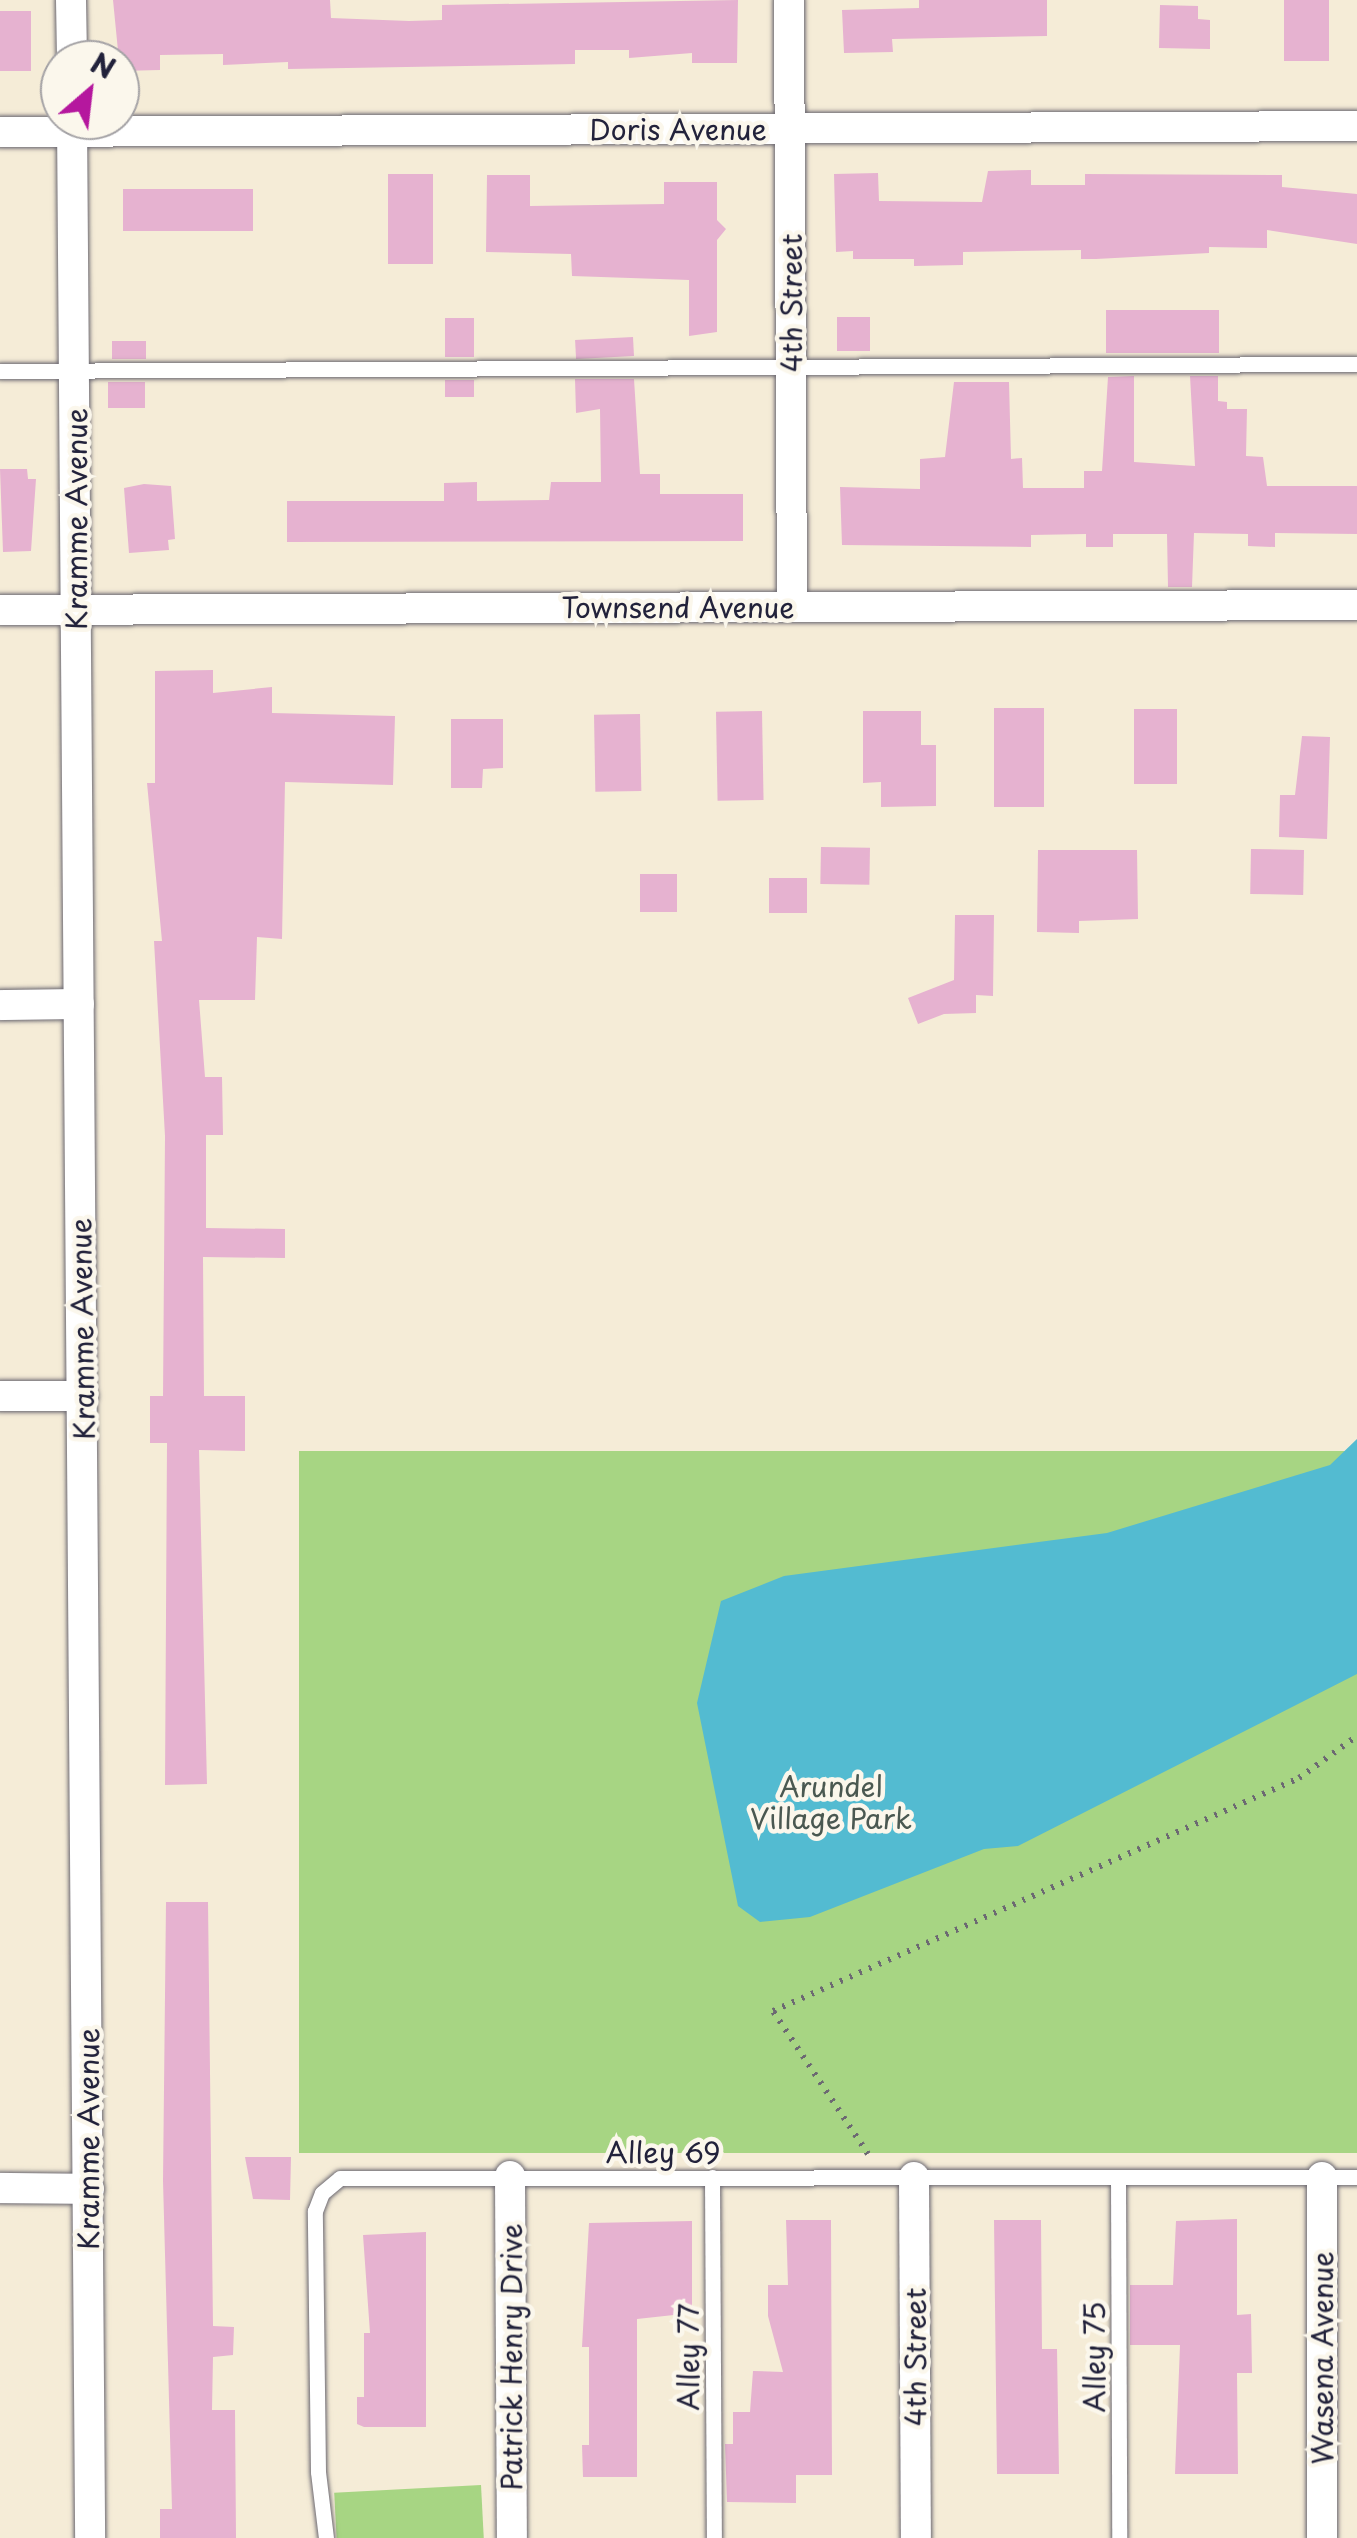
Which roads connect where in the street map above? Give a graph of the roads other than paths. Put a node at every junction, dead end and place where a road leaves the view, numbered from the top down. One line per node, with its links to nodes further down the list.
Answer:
1 (71, 0): 3 (street)
2 (789, 0): 6 (street, 4th Street)
3 (72, 40)
4 (140, 126): 6 (street, Doris Avenue)
5 (1357, 126): 6 (street, Doris Avenue)
6 (790, 128): 11 (street, 4th Street)
7 (40, 129): 8 (street, Doris Avenue)
8 (0, 132)
9 (72, 140): 12 (street, Kramme Avenue)
10 (1357, 364): 11 (lane)
11 (791, 367): 12 (lane); 15 (street, 4th Street)
12 (74, 370): 13 (lane); 17 (street, Kramme Avenue)
13 (0, 371)
14 (1357, 605): 15 (street, Townsend Avenue)
15 (792, 607): 17 (street, Townsend Avenue)
16 (0, 610): 17 (street, Townsend Avenue)
17 (76, 610): 18 (street, Kramme Avenue)
18 (79, 1004): 19 (street); 21 (street, Kramme Avenue)
19 (0, 1005)
20 (0, 1396): 21 (street)
21 (83, 1396): 29 (street, Kramme Avenue)
22 (510, 2176): 23 (lane, Alley 69); 31 (lane, Alley 69); 32 (street, Patrick Henry Drive)
23 (712, 2177): 24 (lane, Alley 69); 33 (lane, Alley 77)
24 (899, 2177): 25 (lane, Alley 69); 34 (street, 4th Street)
25 (1118, 2177): 26 (lane, Alley 69); 35 (lane, Alley 75)
26 (1322, 2177): 27 (lane, Alley 69); 36 (street, Wasena Avenue)
27 (1357, 2177)
28 (0, 2188): 29 (street)
29 (89, 2189): 30 (street, Kramme Avenue)
30 (90, 2538)
31 (326, 2538)
32 (512, 2538)
33 (714, 2538)
34 (916, 2538)
35 (1119, 2538)
36 (1322, 2538)

